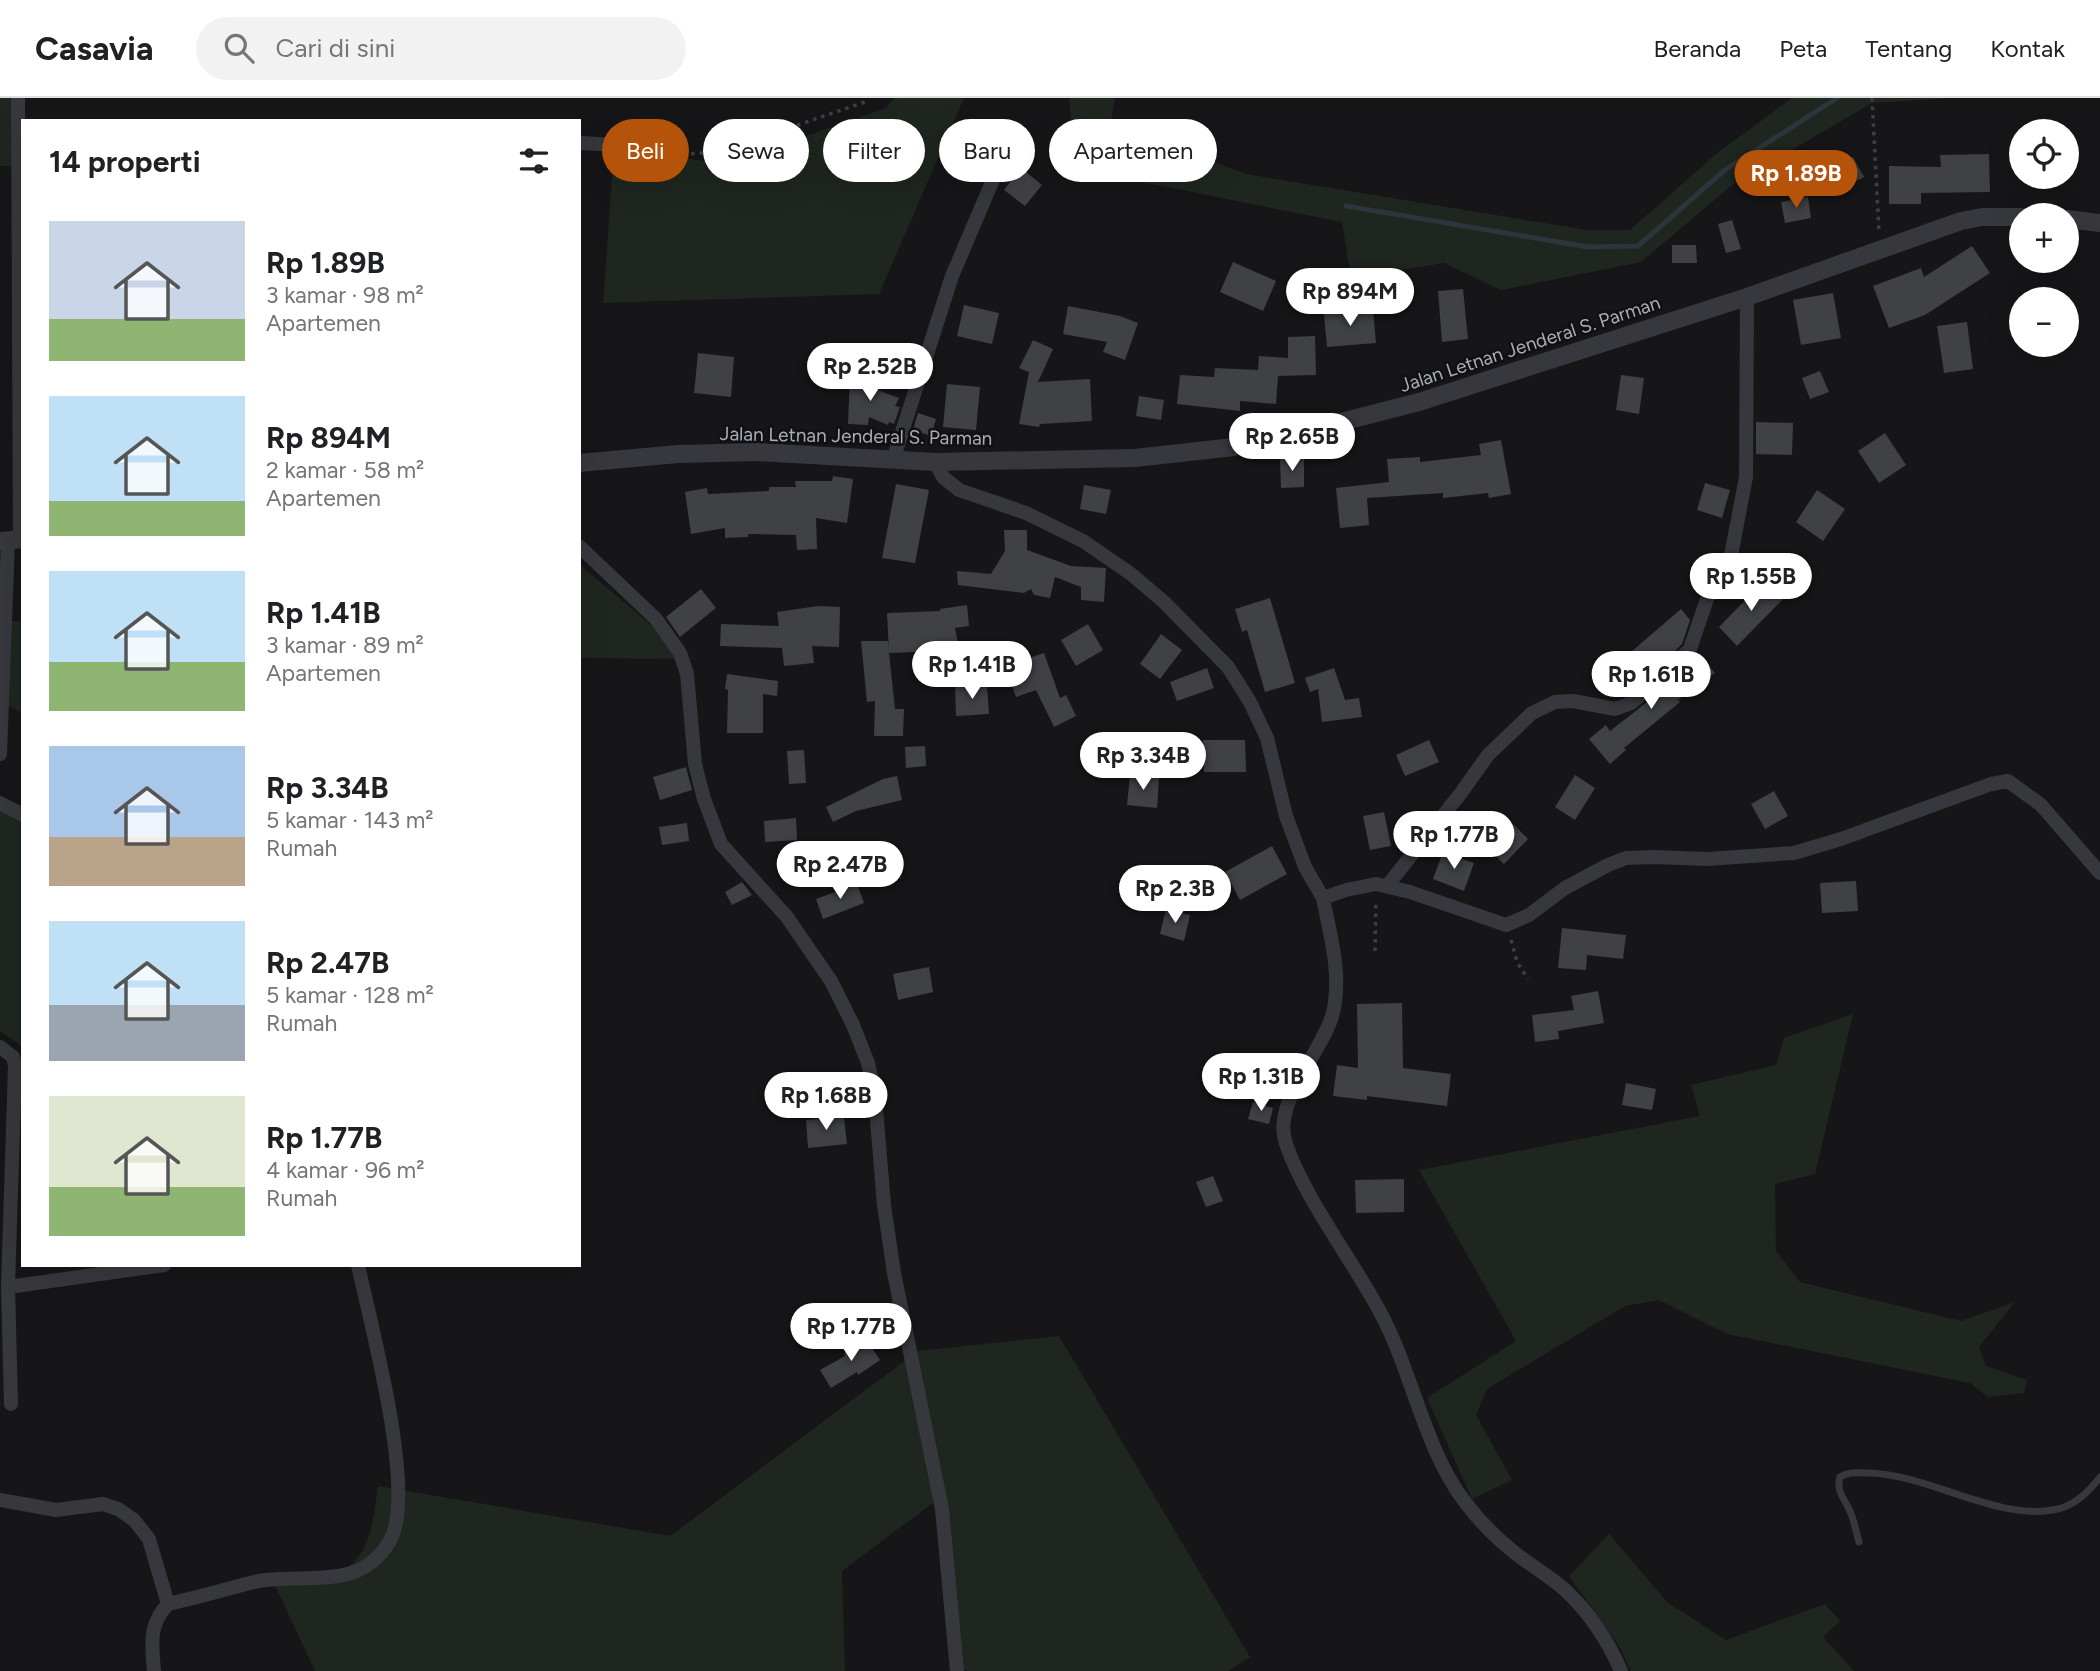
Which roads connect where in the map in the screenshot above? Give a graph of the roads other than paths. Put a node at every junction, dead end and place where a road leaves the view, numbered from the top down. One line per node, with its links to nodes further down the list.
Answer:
1 (18, 98): 4 (street)
2 (581, 143): 3 (street)
3 (602, 144)
4 (20, 168): 13 (street)
5 (992, 182): 10 (street)
6 (2009, 217): 9 (street, Jalan Letnan Jenderal S. Parman)
7 (2079, 220): 8 (street)
8 (2100, 223)
9 (1747, 296): 11 (street, Jalan Letnan Jenderal S. Parman); 19 (street)
10 (893, 460): 11 (street, Jalan Letnan Jenderal S. Parman); 12 (street, Jalan Letnan Jenderal S. Parman)
11 (935, 462): 20 (street)
12 (581, 463)
13 (13, 540): 15 (street)
14 (581, 548): 30 (street)
15 (0, 754)
16 (0, 803): 17 (street)
17 (21, 814)
18 (2100, 873): 19 (street)
19 (1381, 885): 20 (street)
20 (1323, 898): 32 (street)
21 (0, 1046): 24 (street)
22 (150, 1267): 24 (street)
23 (358, 1267): 29 (street)
24 (8, 1287): 25 (street)
25 (11, 1404)
26 (2100, 1477): 28 (lane)
27 (0, 1500): 29 (street)
28 (1859, 1542)
29 (168, 1604): 31 (street)
30 (959, 1670)
31 (154, 1671)
32 (1621, 1671)

